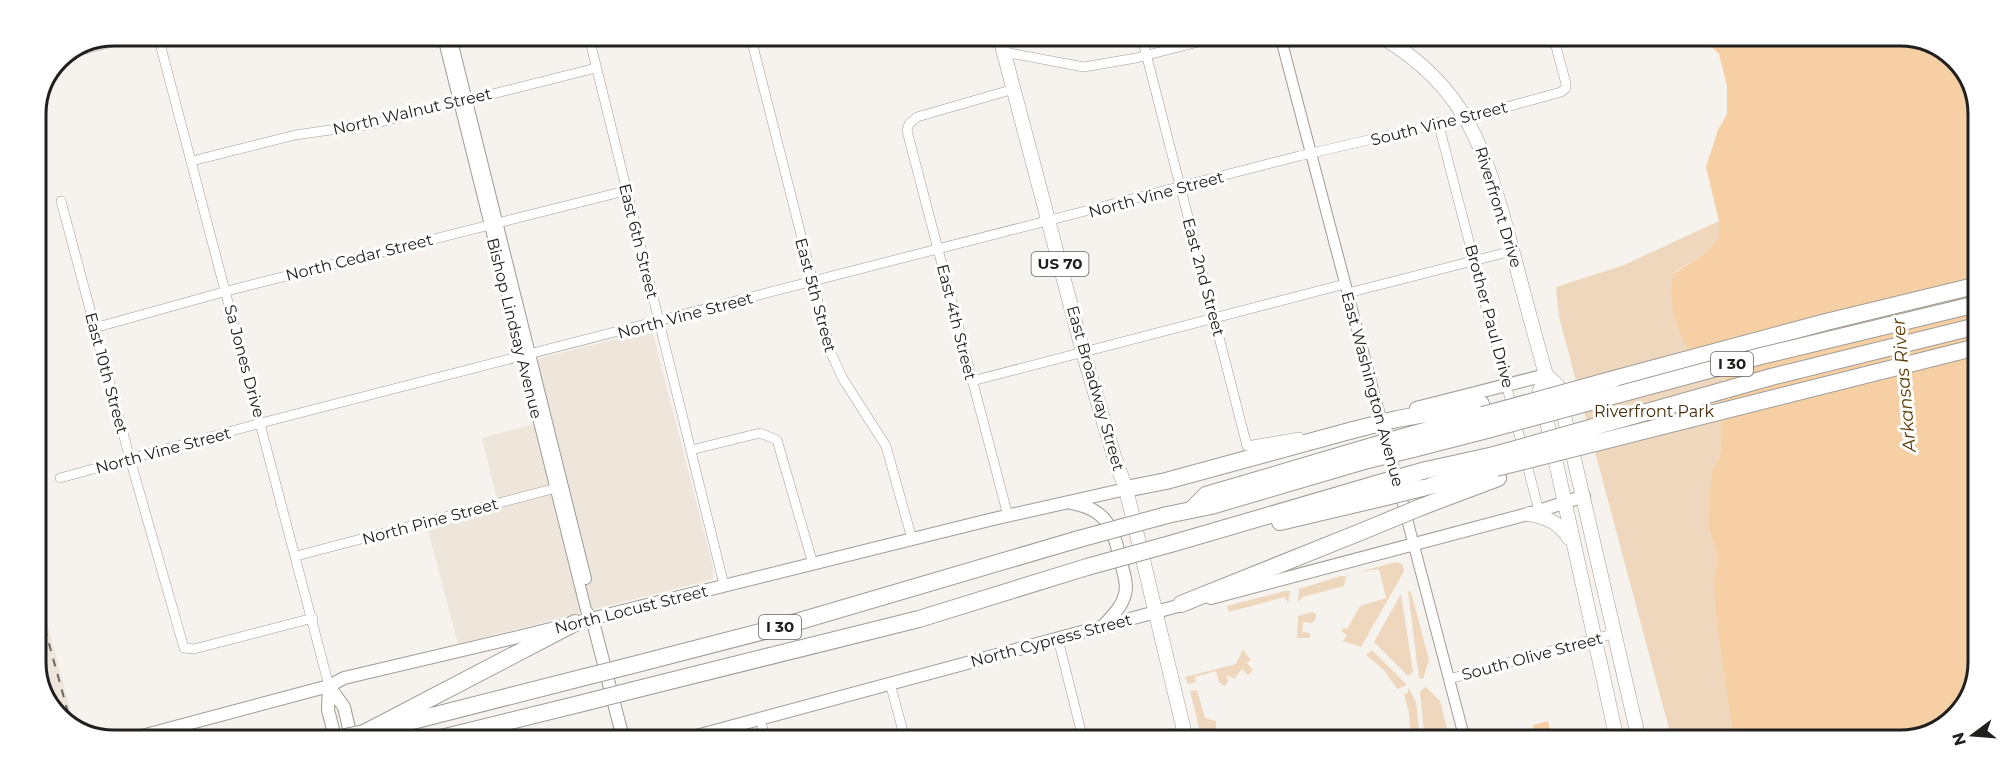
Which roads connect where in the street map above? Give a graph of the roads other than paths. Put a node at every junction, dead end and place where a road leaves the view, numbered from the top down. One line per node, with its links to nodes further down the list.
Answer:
1 (161, 46): 20 (street, Sa Jones Drive)
2 (445, 46): 16 (street, Bishop Lindsay Avenue)
3 (453, 46): 16 (street, Bishop Lindsay Avenue)
4 (591, 46): 14 (street, East 6th Street)
5 (754, 46): 29 (street, East 5th Street)
6 (1002, 46): 15 (main road, East Broadway Street / US 70)
7 (1006, 46): 13 (street)
8 (1144, 46): 13 (street, East 2nd Street)
9 (1182, 46): 13 (street)
10 (1283, 46): 19 (street, East Washington Avenue)
11 (1395, 46): 17 (main road, Riverfront Drive)
12 (1556, 46): 17 (street, South Vine Street)
13 (1146, 55): 21 (street, East 2nd Street)
14 (596, 68): 16 (street, North Walnut Street); 22 (street, East 6th Street)
15 (1014, 89): 24 (main road, East Broadway Street / US 70); 26 (street, East 4th Street)
16 (463, 101): 20 (street, North Walnut Street); 25 (street, Bishop Lindsay Avenue)
17 (1466, 116): 18 (street, South Vine Street); 27 (main road, Riverfront Drive)
18 (1438, 122): 19 (street, South Vine Street); 28 (street, Brother Paul Drive)
19 (1311, 154): 21 (street, North Vine Street); 31 (street, East Washington Avenue)
20 (192, 161): 32 (street, Sa Jones Drive)
21 (1180, 187): 24 (street, North Vine Street); 34 (street, East 2nd Street)
22 (625, 190): 25 (street, North Cedar Street); 35 (street, East 6th Street)
23 (61, 201): 36 (street, East 10th Street)
24 (1049, 222): 26 (street, North Vine Street); 39 (main road, East Broadway Street / US 70)
25 (493, 223): 32 (street, North Cedar Street); 40 (street, Bishop Lindsay Avenue)
26 (939, 250): 29 (street, North Vine Street); 42 (street, East 4th Street)
27 (1512, 251): 28 (street); 41 (main road, Riverfront Drive)
28 (1476, 261): 31 (street); 43 (street, Brother Paul Drive)
29 (813, 281): 35 (street, North Vine Street); 59 (street, East 5th Street)
30 (1968, 287): 44 (highway, bridge)
31 (1347, 289): 34 (street); 45 (street, East Washington Avenue)
32 (226, 291): 36 (street, North Cedar Street); 46 (street, Sa Jones Drive)
33 (1968, 306): 44 (highway, I 30, bridge)
34 (1215, 318): 39 (street); 45 (street, East 2nd Street)
35 (658, 322): 40 (street, North Vine Street); 47 (street, East 6th Street)
36 (94, 328): 48 (street, East 10th Street)
37 (1968, 328): 49 (highway, I 30, bridge)
38 (1968, 349): 49 (highway, bridge)
39 (1083, 352): 42 (street); 52 (main road, East Broadway Street / US 70)
40 (526, 356): 46 (street, North Vine Street); 51 (street, Bishop Lindsay Avenue)
41 (1545, 375): 43 (main road); 54 (main road, Riverfront Drive); 56 (main road, Riverfront Drive)
42 (972, 381): 58 (street, East 4th Street)
43 (1509, 385): 45 (main road); 57 (street, Brother Paul Drive)
44 (1484, 416): 45 (highway); 81 (highway, I 30, bridge)
45 (1389, 418): 52 (highway, bridge); 61 (street, East Washington Avenue)
46 (261, 423): 48 (street, North Vine Street); 62 (street, Sa Jones Drive)
47 (691, 450): 63 (street); 64 (street, East 6th Street)
48 (130, 459): 50 (street, North Vine Street); 67 (street, East 10th Street)
49 (1496, 467): 53 (highway, bridge); 53 (highway, I 30, bridge); 65 (highway, bridge)
50 (60, 478)
51 (559, 487): 62 (street, North Pine Street); 68 (street, Bishop Lindsay Avenue)
52 (1126, 489): 55 (main road, North Locust Street); 66 (main road, East Broadway Street / US 70)
53 (1384, 489): 82 (highway, I 30, bridge)
54 (1584, 496): 56 (main road, North Cypress Street); 70 (main road, Riverfront Drive)
55 (1066, 502): 58 (main road, North Locust Street); 69 (main road)
56 (1563, 504): 57 (main road, North Cypress Street); 60 (main road, Riverfront Drive)
57 (1534, 513): 60 (main road); 61 (main road, North Cypress Street)
58 (1008, 516): 59 (main road, North Locust Street)
59 (912, 539): 63 (main road, North Locust Street)
60 (1571, 542): 72 (main road, Riverfront Drive)
61 (1414, 545): 65 (main road, North Cypress Street); 73 (street, East Washington Avenue)
62 (296, 556): 67 (street, Sa Jones Drive)
63 (813, 564): 64 (main road, North Locust Street)
64 (724, 585): 68 (main road, North Locust Street)
65 (1181, 604): 66 (main road, North Cypress Street)
66 (1156, 611): 69 (main road, North Cypress Street); 88 (main road, East Broadway Street / US 70)
67 (313, 618): 75 (street, Sa Jones Drive)
68 (584, 620): 75 (main road, North Locust Street); 80 (highway); 83 (main road, Bishop Lindsay Avenue)
69 (1103, 626): 71 (main road, North Cypress Street)
70 (1616, 633): 72 (street, South Olive Street); 91 (main road, Riverfront Drive)
71 (1058, 639): 74 (main road, North Cypress Street); 87 (street)
72 (1593, 640): 73 (street, South Olive Street); 90 (main road)
73 (1449, 679): 89 (street, East Washington Avenue)
74 (890, 683): 76 (main road, North Cypress Street); 86 (street)
75 (329, 686): 77 (main road, North Locust Street); 78 (main road, Sa Jones Drive); 79 (main road, Sa Jones Drive)
76 (760, 718): 84 (main road, North Cypress Street); 85 (street)
77 (165, 730)
78 (333, 730)
79 (356, 730)
80 (368, 730)
81 (378, 730)
82 (473, 730)
83 (620, 730)
84 (717, 730)
85 (763, 730)
86 (903, 730)
87 (1081, 730)
88 (1184, 730)
89 (1462, 730)
90 (1615, 730)
91 (1637, 730)

